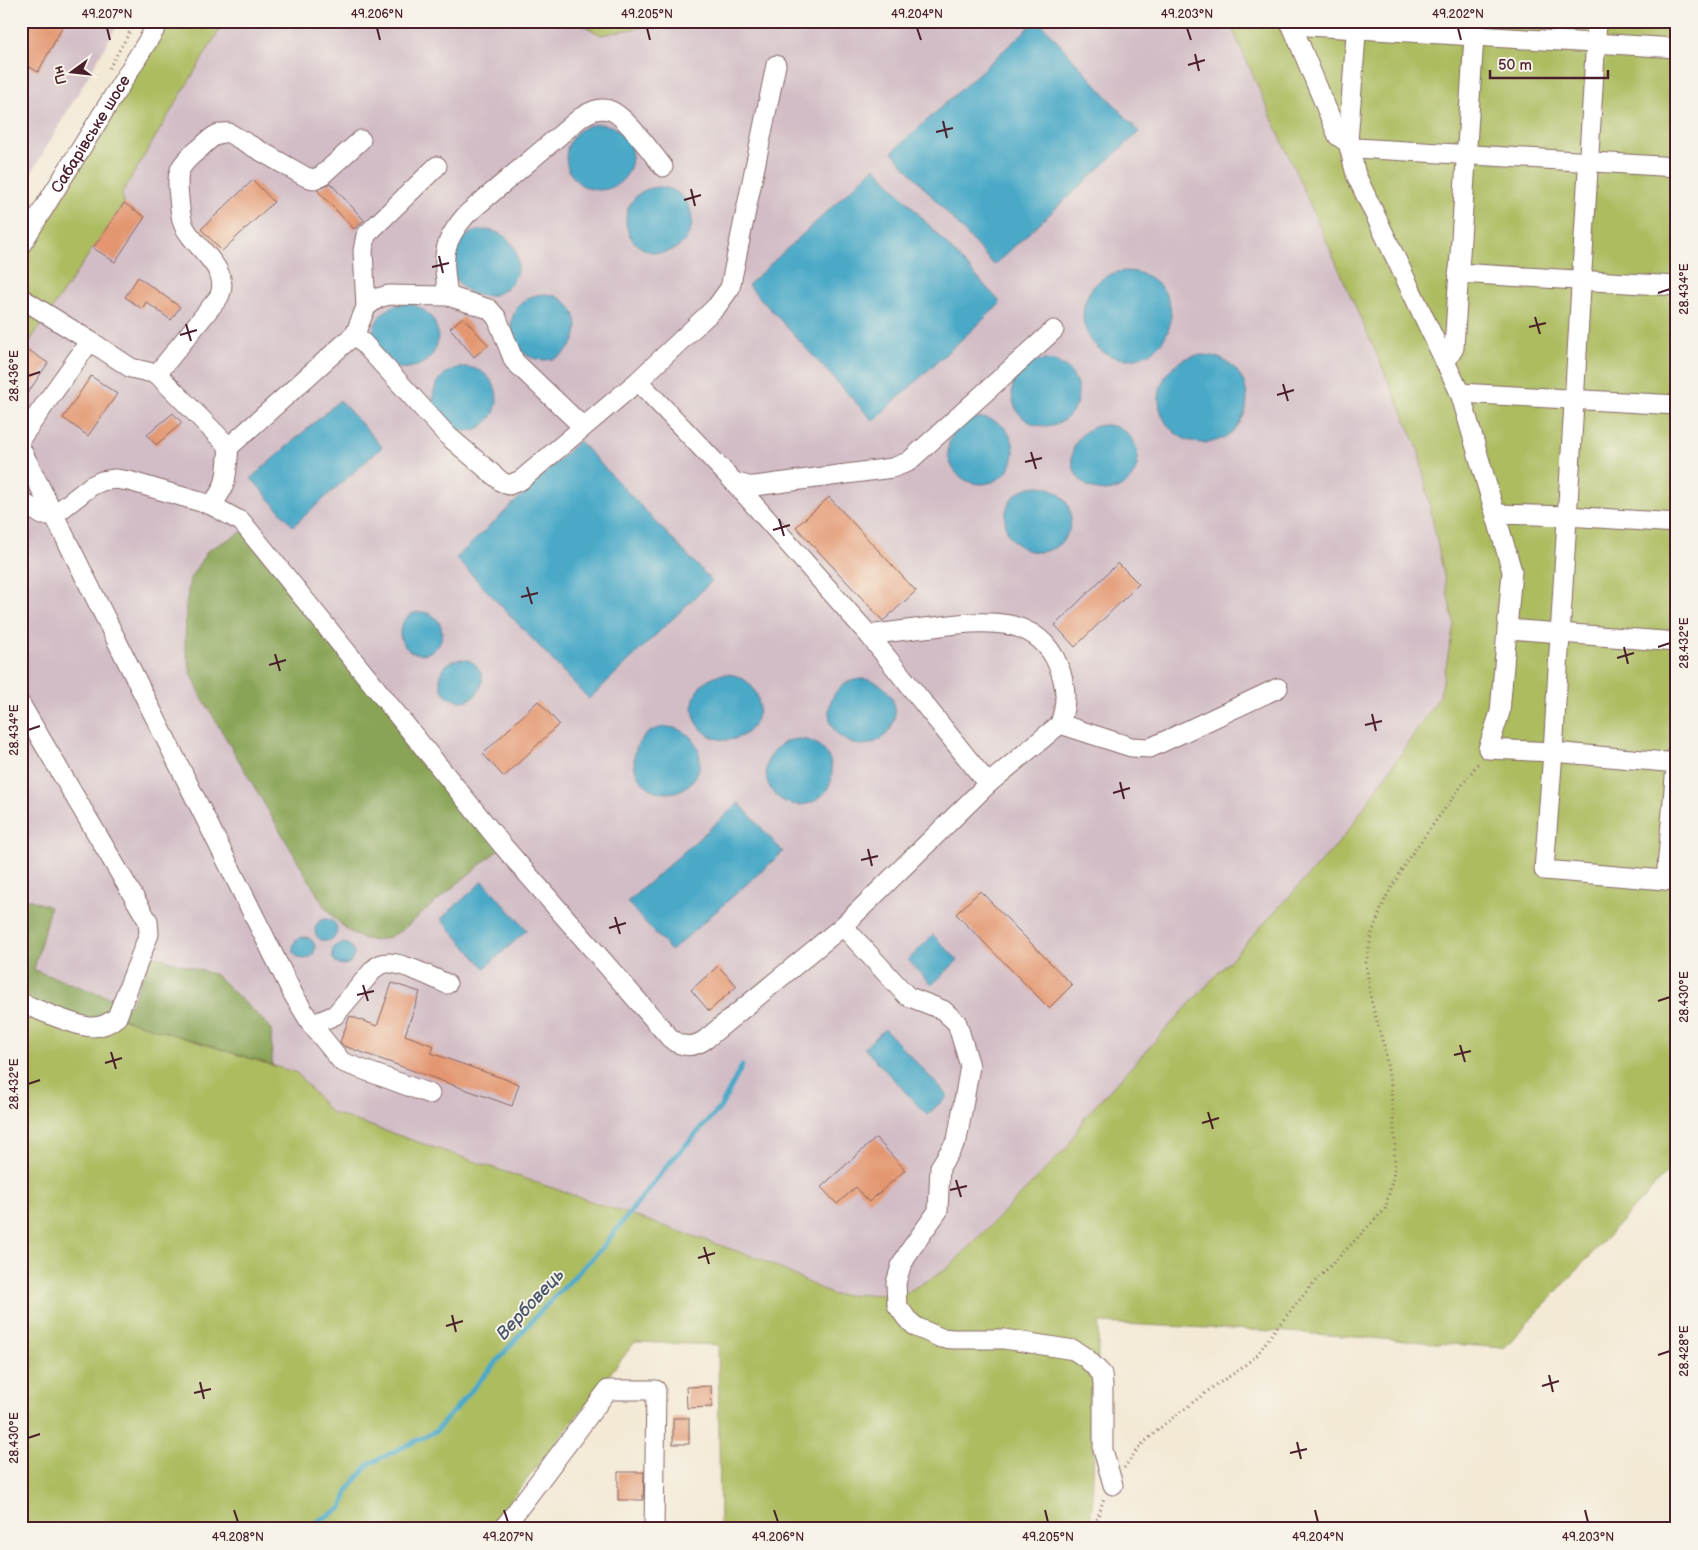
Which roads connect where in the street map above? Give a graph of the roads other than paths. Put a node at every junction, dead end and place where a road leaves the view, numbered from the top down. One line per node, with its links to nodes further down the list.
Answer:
1 (160, 21): 16 (street, Сабарівське шосе)
2 (1597, 21): 6 (street)
3 (1290, 23): 4 (street); 10 (street)
4 (1357, 25): 5 (street); 10 (street)
5 (1475, 28): 6 (street); 11 (street)
6 (1596, 43): 7 (street); 12 (street)
7 (1677, 48)
8 (776, 65): 28 (street)
9 (360, 140): 27 (street)
10 (1348, 142): 11 (street); 26 (street)
11 (1466, 154): 12 (street); 17 (street)
12 (1588, 162): 15 (street); 18 (street)
13 (437, 166): 22 (street)
14 (663, 167): 20 (street)
15 (1677, 167)
16 (21, 246)
17 (1458, 273): 18 (street); 26 (street)
18 (1581, 280): 19 (street); 30 (street)
19 (1677, 286)
20 (448, 296): 22 (street); 32 (street)
21 (21, 298): 25 (street)
22 (366, 307): 24 (street)
23 (1054, 330): 36 (street)
24 (355, 334): 32 (street); 34 (street)
25 (90, 341): 27 (street); 33 (street)
26 (1446, 361): 29 (street)
27 (157, 374): 34 (street)
28 (638, 381): 32 (street); 36 (street)
29 (1460, 393): 30 (street); 39 (street)
30 (1574, 399): 31 (street); 41 (street)
31 (1677, 405)
32 (583, 427)
33 (21, 438)
34 (229, 447): 38 (street)
35 (21, 450): 40 (street)
36 (734, 482): 45 (street)
37 (21, 501): 40 (street)
38 (211, 505): 40 (street); 55 (street)
39 (1496, 514): 41 (street); 43 (street)
40 (54, 515): 58 (street)
41 (1567, 516): 42 (street); 44 (street)
42 (1677, 523)
43 (1508, 630): 44 (street); 50 (street)
44 (1560, 634): 46 (street); 50 (street)
45 (869, 635): 49 (street); 53 (street)
46 (1677, 642)
47 (1278, 688): 49 (street)
48 (21, 705): 57 (street)
49 (1060, 724): 53 (street)
50 (1553, 752): 52 (street); 54 (street)
51 (1677, 754): 52 (street)
52 (1676, 763): 54 (street)
53 (988, 784): 55 (street)
54 (1671, 881)
55 (843, 926): 60 (street)
56 (447, 984): 58 (street)
57 (21, 1003)
58 (312, 1025): 59 (street)
59 (430, 1094)
60 (1113, 1485)
61 (503, 1529): 62 (street)
62 (654, 1529)

